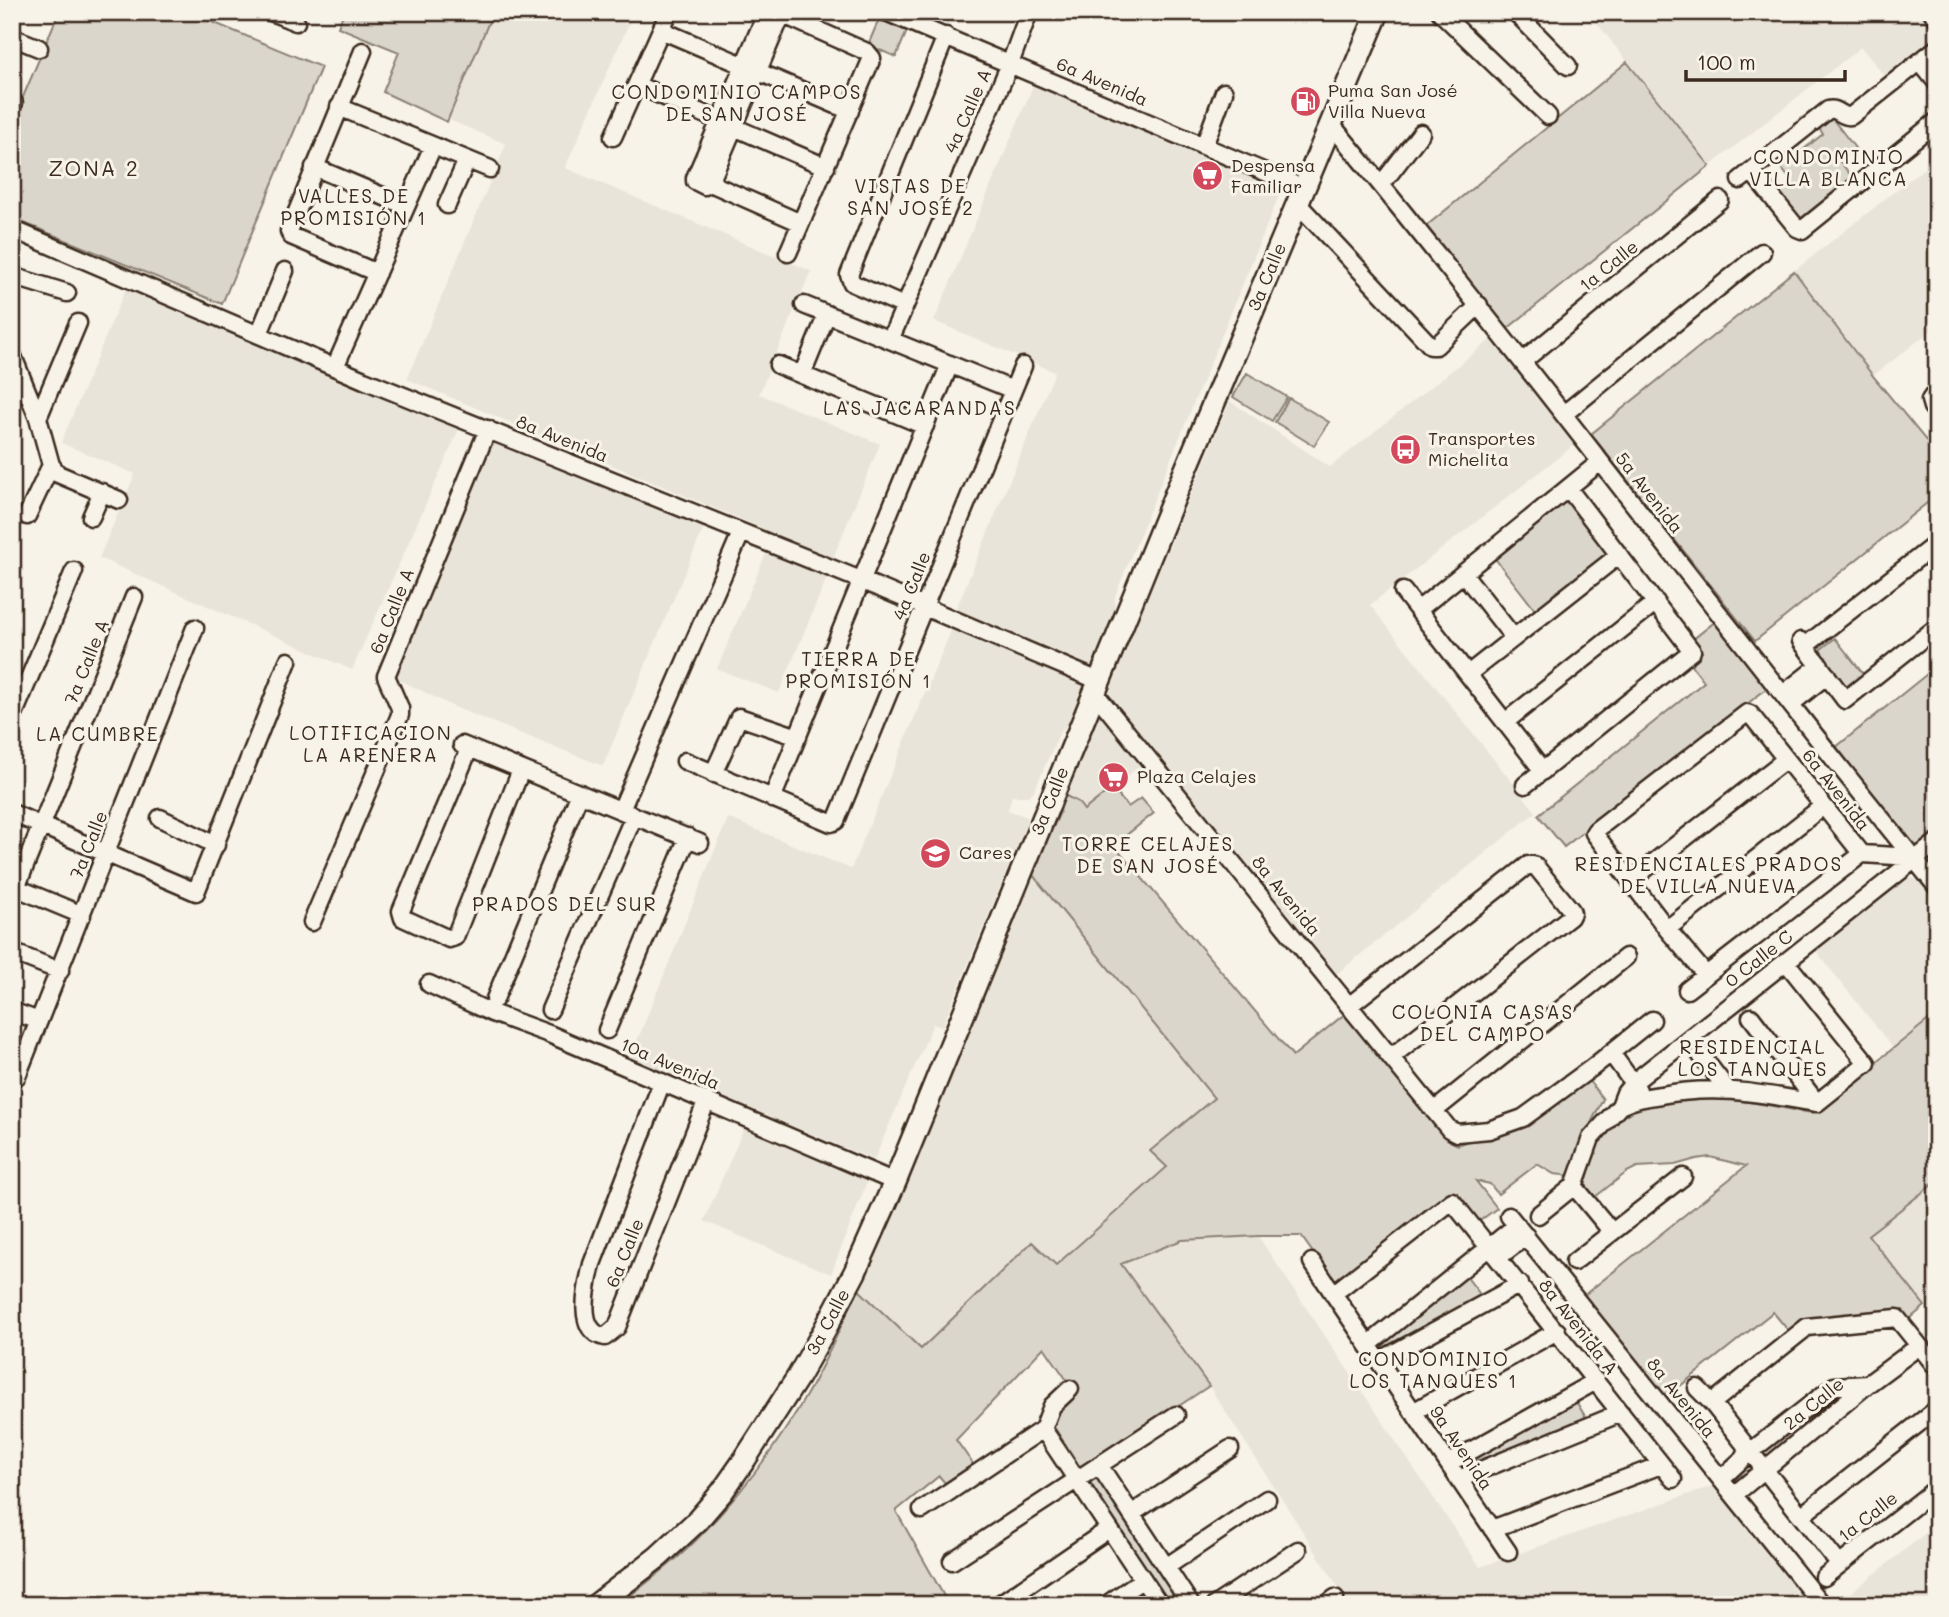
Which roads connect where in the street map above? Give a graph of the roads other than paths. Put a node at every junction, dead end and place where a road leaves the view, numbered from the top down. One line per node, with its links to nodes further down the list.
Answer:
1 (271, 12): 12 (street)
2 (669, 12): 13 (street)
3 (886, 12): 14 (street, 6a Avenida)
4 (1029, 12): 20 (street, 4a Calle A)
5 (1378, 12): 30 (main road, 3a Calle)
6 (1440, 12): 27 (street)
7 (1515, 12): 8 (street)
8 (1525, 12)
9 (1932, 12): 11 (street)
10 (777, 13): 21 (street); 26 (street)
11 (1937, 18)
12 (296, 22)
13 (661, 30): 21 (street); 23 (street)
14 (946, 36): 20 (street, 6a Avenida); 54 (street)
15 (12, 37): 16 (street)
16 (39, 48)
17 (1937, 48): 19 (street)
18 (363, 51): 25 (street)
19 (1920, 62): 22 (street); 28 (street)
20 (1010, 64): 34 (street, 6a Avenida); 54 (street, 4a Calle A)
21 (751, 68): 26 (street); 29 (street)
22 (1937, 83)
23 (637, 85): 29 (street); 32 (street)
24 (1224, 92): 34 (street)
25 (339, 107): 33 (street); 36 (street)
26 (850, 111): 37 (street)
27 (1549, 116)
28 (1937, 121)
29 (727, 124): 37 (street); 44 (street)
30 (1331, 124): 39 (street, 5a Avenida); 40 (main road, 3a Calle)
31 (1421, 134): 39 (street)
32 (613, 137)
33 (433, 146): 35 (street); 43 (street)
34 (1204, 146): 40 (street, 6a Avenida)
35 (467, 160): 38 (street); 42 (street)
36 (314, 167): 43 (street); 49 (street)
37 (826, 167): 44 (street)
38 (490, 169)
39 (1381, 185): 53 (street, 5a Avenida)
40 (1300, 195): 53 (street, 6a Avenida); 97 (main road, 3a Calle)
41 (1720, 200): 59 (street, 1a Calle)
42 (447, 205)
43 (407, 206): 49 (street)
44 (802, 223): 47 (street)
45 (12, 229): 57 (street, 8a Avenida)
46 (1762, 252): 69 (street)
47 (788, 253)
48 (285, 271): 57 (street)
49 (377, 273): 63 (street)
50 (12, 276): 51 (street)
51 (67, 293)
52 (804, 305): 55 (street)
53 (1479, 305): 59 (street, 5a Avenida)
54 (904, 306): 58 (street, 4a Calle A)
55 (827, 314): 58 (street); 65 (street)
56 (78, 323): 70 (street)
57 (259, 334): 63 (street, 8a Avenida)
58 (890, 340): 60 (street)
59 (1523, 361): 69 (street, 5a Avenida)
60 (950, 364): 66 (street); 71 (street)
61 (778, 365): 65 (street)
62 (1023, 366): 66 (street, 4a Calle)
63 (335, 367): 72 (street, 8a Avenida)
64 (14, 368): 70 (street)
65 (802, 375): 71 (street)
66 (1013, 390): 89 (street, 4a Calle)
67 (1937, 390): 68 (street)
68 (1937, 412)
69 (1564, 414): 73 (street, 5a Avenida)
70 (38, 418): 74 (street)
71 (925, 426): 85 (street)
72 (488, 429): 80 (street, 8a Avenida); 124 (street, 6a Calle A)
73 (1600, 462): 75 (street); 98 (street, 5a Avenida)
74 (51, 465): 76 (street); 78 (street)
75 (1568, 488): 82 (street); 84 (street)
76 (102, 492): 77 (street); 79 (street)
77 (119, 500)
78 (27, 516)
79 (91, 517)
80 (741, 533): 85 (street, 8a Avenida); 112 (street)
81 (1937, 542): 95 (street)
82 (1619, 555): 88 (street); 93 (street)
83 (74, 571): 99 (street)
84 (1463, 573): 90 (street); 93 (street)
85 (863, 581): 89 (street, 8a Avenida); 101 (street)
86 (1403, 592): 90 (street)
87 (134, 597): 114 (street, 7a Calle A)
88 (1656, 602): 100 (street); 105 (street)
89 (924, 607): 97 (street, 8a Avenida); 109 (street, 4a Calle)
90 (1418, 610): 96 (street)
91 (1937, 627): 95 (street)
92 (195, 628): 117 (street, 7a Calle)
93 (1514, 638): 96 (street)
94 (288, 662): 116 (street)
95 (1823, 670): 98 (street)
96 (1468, 674): 100 (street)
97 (1096, 687): 134 (street, 8a Avenida); 154 (main road, 3a Calle)
98 (1787, 699): 119 (street, 5a Avenida)
99 (12, 719)
100 (1506, 722): 105 (street)
101 (798, 737): 106 (street); 109 (street)
102 (1786, 758): 110 (street, 6a Avenida); 120 (street); 120 (street, 6a Avenida)
103 (685, 761): 106 (street)
104 (522, 770): 104 (street); 108 (street)
105 (1542, 771): 107 (street)
106 (713, 774): 109 (street)
107 (1525, 785)
108 (580, 793): 112 (street); 133 (street)
109 (772, 799)
110 (1823, 806): 118 (street, 6a Avenida); 125 (street)
111 (12, 813): 114 (street)
112 (628, 813): 135 (street); 140 (street)
113 (160, 818): 116 (street)
114 (42, 826): 117 (street); 122 (street, 7a Calle A)
115 (1937, 842): 119 (street)
116 (216, 845): 117 (street)
117 (106, 853): 123 (street, 7a Calle)
118 (1862, 854): 119 (street, 6a Avenida); 130 (street)
119 (1913, 859): 121 (street, 5a Avenida); 128 (street, 0 Calle C)
120 (1630, 881): 125 (street)
121 (1937, 887)
122 (14, 893): 123 (street)
123 (82, 915): 129 (street, 7a Calle)
124 (312, 922)
125 (1667, 929): 130 (street)
126 (12, 952): 129 (street)
127 (1626, 957): 152 (street)
128 (1786, 962): 146 (street, 0 Calle C); 150 (street)
129 (60, 971): 139 (street, 7a Calle)
130 (1706, 975): 132 (street)
131 (429, 984): 145 (street, 10a Avenida)
132 (1687, 990)
133 (495, 999)
134 (1349, 1005): 143 (street, 8a Avenida); 143 (street)
135 (550, 1010)
136 (12, 1011): 139 (street)
137 (1751, 1017): 150 (street)
138 (1652, 1020): 141 (street)
139 (39, 1021): 144 (street, 7a Calle)
140 (607, 1030)
141 (1611, 1053): 146 (street); 152 (street, 8a Avenida)
142 (1700, 1054): 147 (street)
143 (1391, 1056): 152 (street, 8a Avenida)
144 (16, 1076)
145 (662, 1082): 149 (street, 10a Avenida); 149 (street, 6a Calle)
146 (1630, 1086): 148 (street); 151 (street)
147 (1727, 1089): 148 (street); 150 (street)
148 (1644, 1098): 151 (street)
149 (707, 1100): 154 (street, 10a Avenida)
150 (1818, 1103)
151 (1620, 1106): 155 (street)
152 (1434, 1111)
153 (1683, 1177): 157 (street)
154 (895, 1182): 203 (main road, 3a Calle)
155 (1574, 1186): 156 (street); 157 (street)
156 (1538, 1215)
157 (1612, 1232): 160 (street)
158 (1495, 1252): 161 (street, 8a Avenida A); 162 (street, 8a Avenida A); 164 (street); 184 (street, 8a Avenida)
159 (1312, 1262): 162 (street, 9a Avenida)
160 (1574, 1262)
161 (1520, 1284): 163 (street, 8a Avenida A); 166 (street)
162 (1333, 1294): 164 (street, 9a Avenida)
163 (1557, 1331): 168 (street, 8a Avenida A); 174 (street)
164 (1368, 1345): 166 (street, 9a Avenida)
165 (1919, 1346): 167 (street); 169 (street, 2a Calle); 172 (street)
166 (1379, 1361): 174 (street, 9a Avenida)
167 (1937, 1368)
168 (1596, 1381): 175 (street, 8a Avenida A); 180 (street)
169 (1868, 1384): 179 (street); 183 (street, 2a Calle)
170 (1698, 1388): 172 (street)
171 (1070, 1389): 177 (street)
172 (1712, 1403): 179 (street)
173 (1937, 1409): 193 (street)
174 (1413, 1412): 180 (street, 9a Avenida)
175 (1621, 1413): 182 (street, 8a Avenida A); 186 (street)
176 (1176, 1415): 181 (street)
177 (1042, 1429): 185 (street); 191 (street)
178 (1230, 1449): 192 (street)
179 (1750, 1452): 183 (street); 184 (street)
180 (1449, 1463): 186 (street, 9a Avenida)
181 (1099, 1465): 185 (street); 192 (street)
182 (1661, 1465): 187 (street, 8a Avenida A); 195 (street)
183 (1764, 1470): 189 (street, 2a Calle); 193 (street)
184 (1722, 1478): 189 (street, 8a Avenida)
185 (1076, 1479): 194 (street); 198 (street)
186 (1459, 1479): 195 (street, 9a Avenida)
187 (1673, 1479)
188 (1937, 1488): 199 (street, 1a Calle)
189 (1735, 1494): 209 (street, 8a Avenida)
190 (1267, 1499): 200 (street)
191 (922, 1510)
192 (1131, 1514): 200 (street)
193 (1801, 1516): 199 (street)
194 (1109, 1529): 202 (street); 204 (street)
195 (1492, 1529): 197 (street, 9a Avenida)
196 (1298, 1550): 208 (street)
197 (1508, 1552)
198 (952, 1560)
199 (1839, 1564): 201 (street, 1a Calle)
200 (1166, 1567): 207 (street)
201 (1824, 1577)
202 (1143, 1579): 205 (street); 206 (street)
203 (596, 1605)
204 (998, 1605)
205 (1106, 1605)
206 (1160, 1605)
207 (1191, 1605)
208 (1215, 1605)
209 (1822, 1605)

